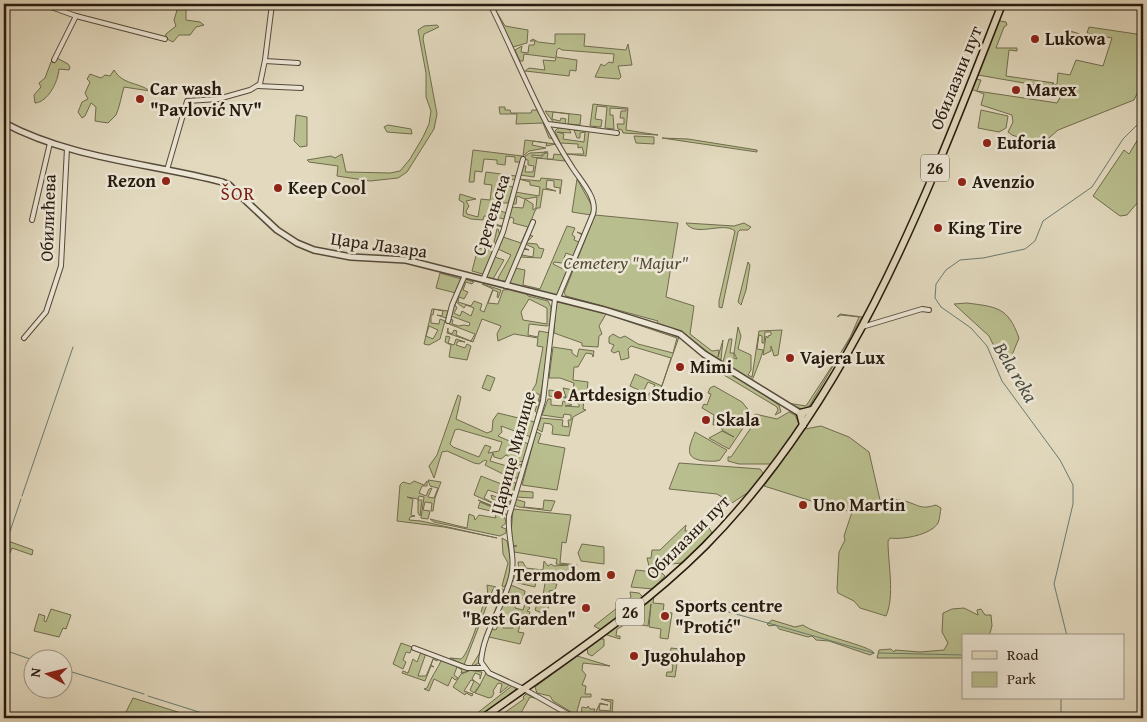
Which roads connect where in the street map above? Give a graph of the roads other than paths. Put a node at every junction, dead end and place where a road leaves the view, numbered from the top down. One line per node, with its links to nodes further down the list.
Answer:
1 (43, 4): 5 (street)
2 (272, 4): 8 (street)
3 (490, 4): 13 (street)
4 (1002, 4): 27 (main road, Обилазни пут / 26)
5 (76, 16): 6 (street); 7 (street)
6 (165, 39)
7 (54, 60)
8 (265, 61): 9 (street); 10 (street)
9 (298, 64)
10 (258, 86): 11 (street); 18 (street)
11 (301, 88)
12 (4, 123): 15 (street, Цара Лазара)
13 (548, 124): 14 (street); 24 (street)
14 (617, 133)
15 (50, 144): 16 (street, Цара Лазара); 19 (street)
16 (67, 149): 18 (street, Цара Лазара); 28 (street, Обилићева)
17 (523, 159): 22 (street, Сретењска)
18 (167, 170): 21 (street, Цара Лазара)
19 (32, 220)
20 (532, 222): 23 (street)
21 (465, 275): 22 (street, Цара Лазара); 26 (street)
22 (483, 280): 23 (street, Цара Лазара)
23 (506, 286): 24 (street, Цара Лазара)
24 (556, 299): 30 (street, Цара Лазара); 34 (street, Царице Милице)
25 (929, 310): 27 (street)
26 (448, 320)
27 (862, 327): 29 (main road, Обилазни пут / 26)
28 (24, 338)
29 (814, 408): 30 (main road); 31 (main road, Обилазни пут / 26)
30 (800, 413): 31 (street, Цара Лазара); 32 (main road)
31 (808, 418): 32 (main road, Обилазни пут / 26)
32 (803, 426): 35 (main road, Обилазни пут / 26)
33 (414, 648): 34 (street)
34 (483, 668): 35 (street)
35 (524, 689): 36 (main road, Обилазни пут / 26); 37 (street)
36 (483, 718)
37 (575, 718)

